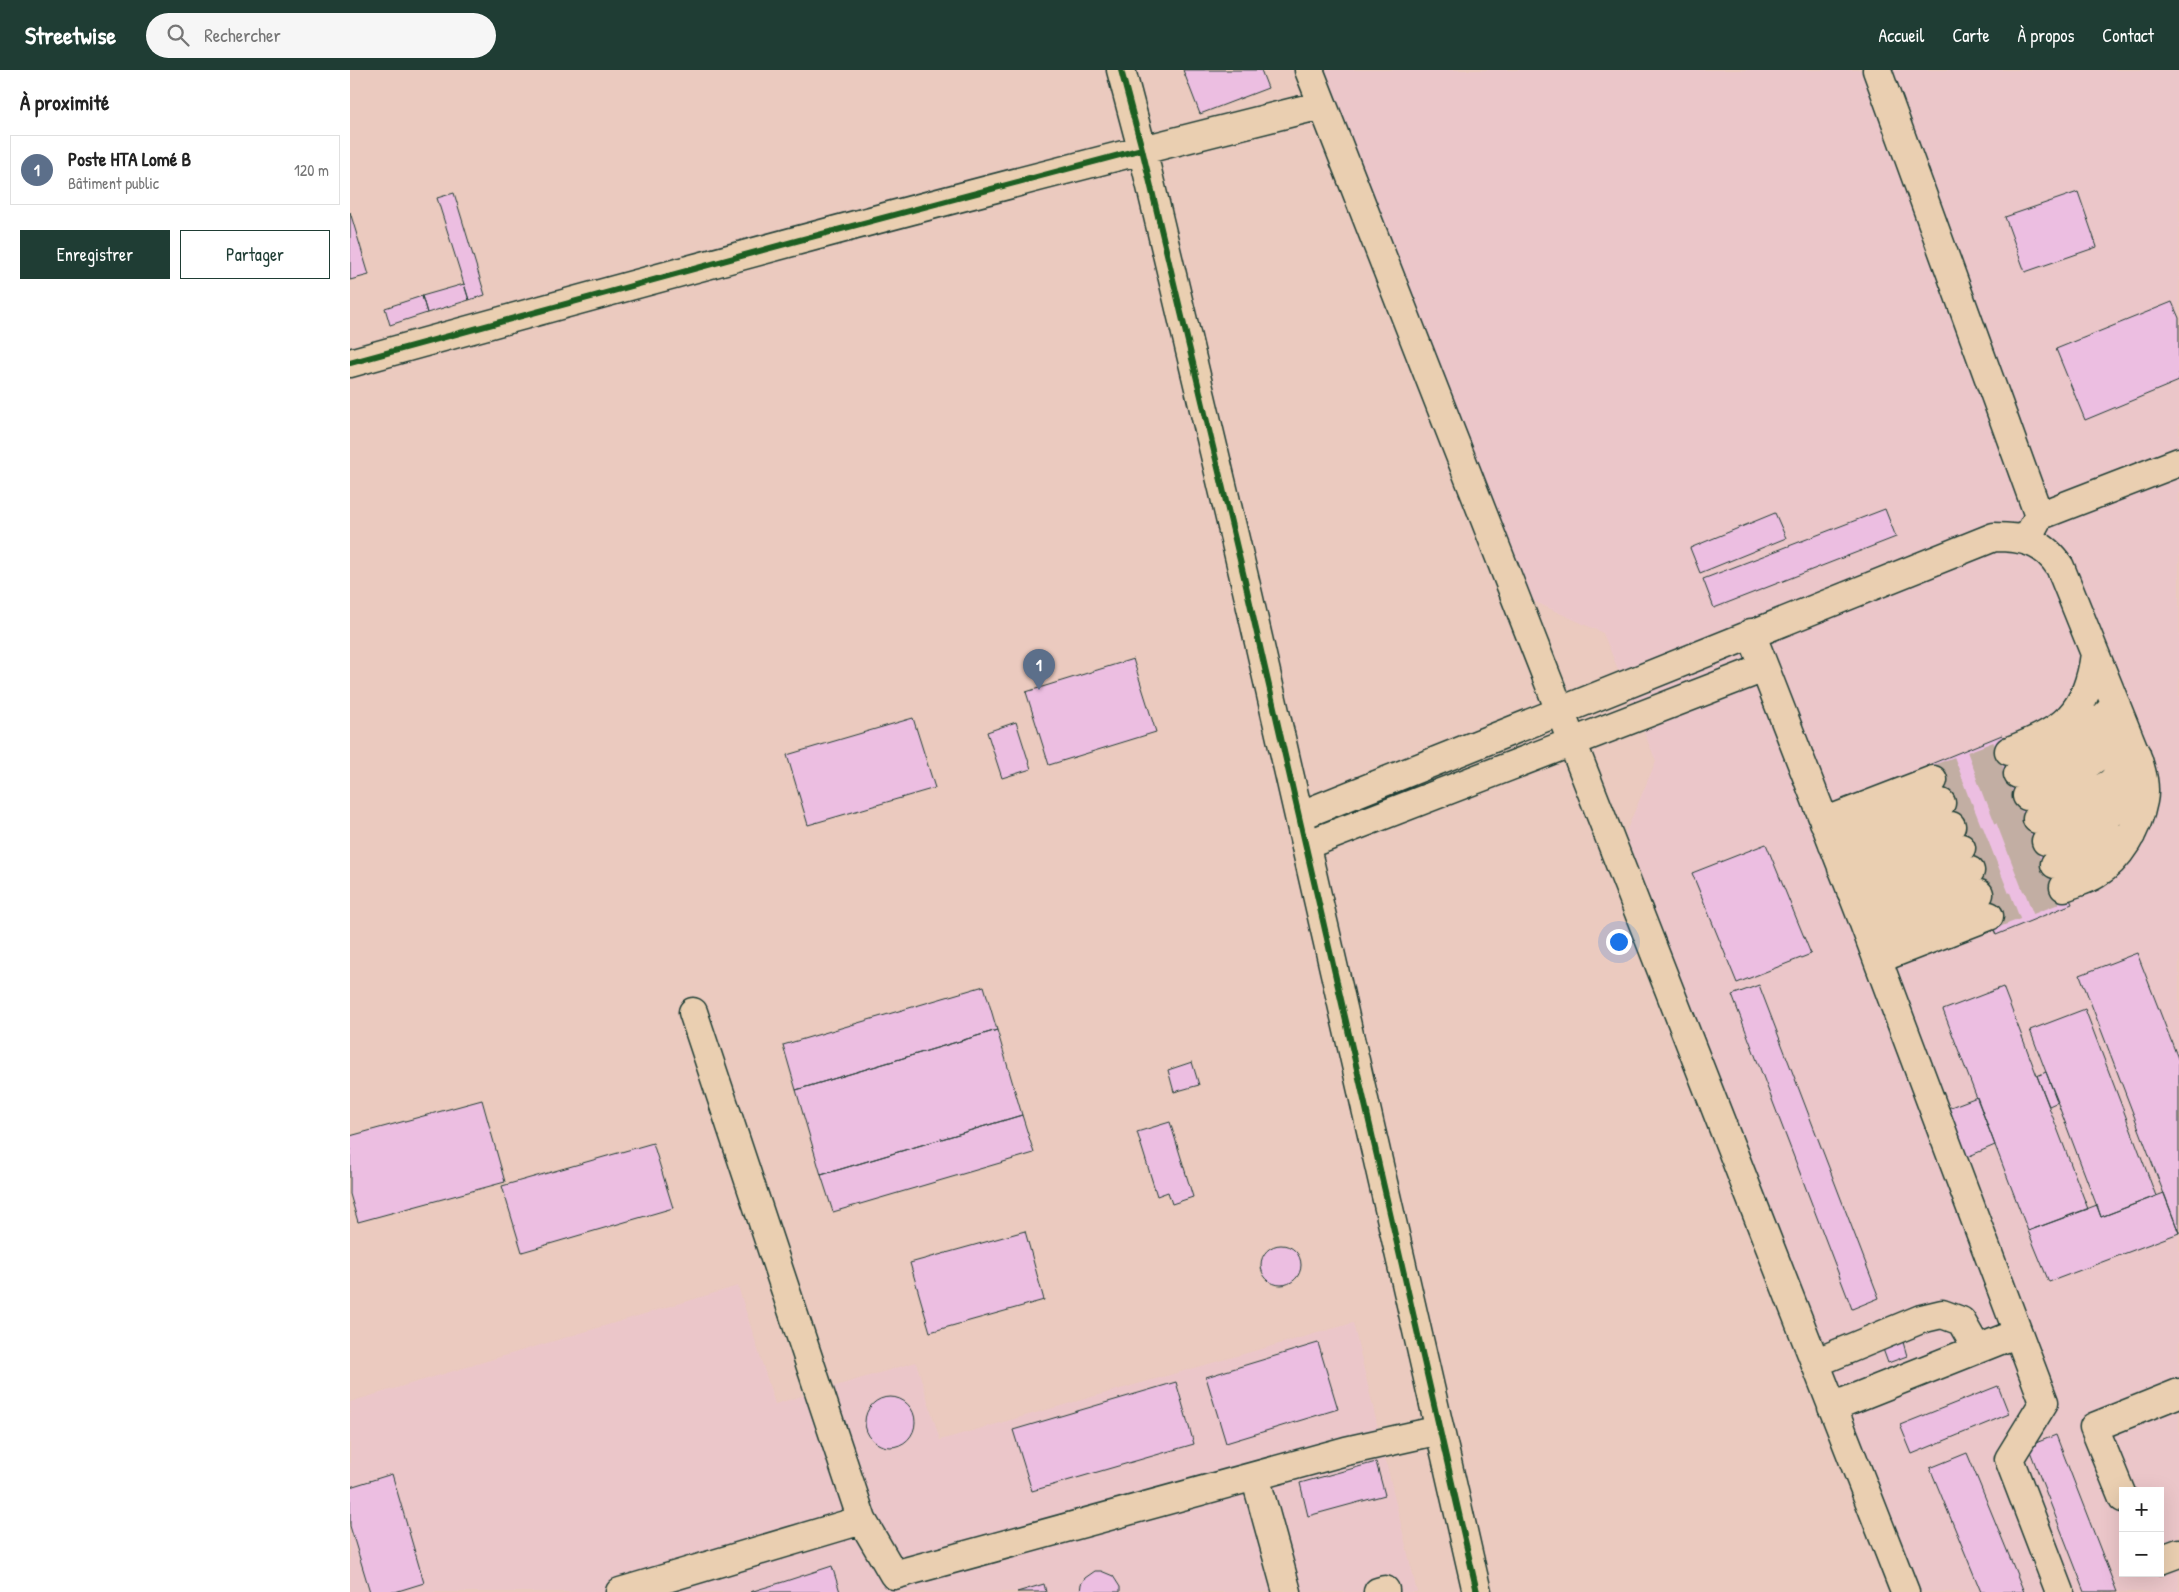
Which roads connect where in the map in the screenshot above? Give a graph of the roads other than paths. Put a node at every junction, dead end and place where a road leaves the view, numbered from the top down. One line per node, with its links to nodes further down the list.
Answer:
1 (1122, 70): 5 (street)
2 (1309, 70): 4 (street)
3 (1876, 70): 8 (street)
4 (1322, 105): 5 (street); 14 (street)
5 (1142, 149): 6 (street); 18 (street)
6 (350, 363)
7 (2179, 462): 8 (street)
8 (2039, 516): 9 (street)
9 (2026, 540): 10 (street); 11 (street)
10 (1751, 634): 12 (street); 14 (street)
11 (2095, 654): 13 (street); 19 (street)
12 (1764, 668): 15 (street); 22 (street)
13 (2116, 705): 16 (street); 19 (street)
14 (1559, 711): 15 (street); 18 (street)
15 (1572, 744): 20 (street); 26 (street)
16 (2132, 745): 17 (street); 19 (street)
17 (2144, 789): 19 (street); 19 (street)
18 (1299, 816): 20 (street)
19 (2037, 819)
20 (1306, 845): 29 (street)
21 (1960, 848): 22 (street); 22 (street); 22 (street); 22 (street)
22 (1851, 891): 24 (street)
23 (693, 1012): 32 (street)
24 (2018, 1333): 25 (street); 40 (street)
25 (1977, 1350): 26 (street); 28 (street)
26 (1815, 1363): 28 (street)
27 (2179, 1393): 31 (street)
28 (1832, 1407): 39 (street)
29 (1440, 1430): 30 (street); 38 (street)
30 (1255, 1476): 33 (street); 35 (street)
31 (2119, 1488)
32 (862, 1520): 33 (street); 34 (street)
33 (897, 1583)
34 (620, 1592)
35 (1287, 1592)
36 (1378, 1592): 37 (street)
37 (1385, 1592)
38 (1477, 1592)
39 (1905, 1592)
40 (2060, 1592)

